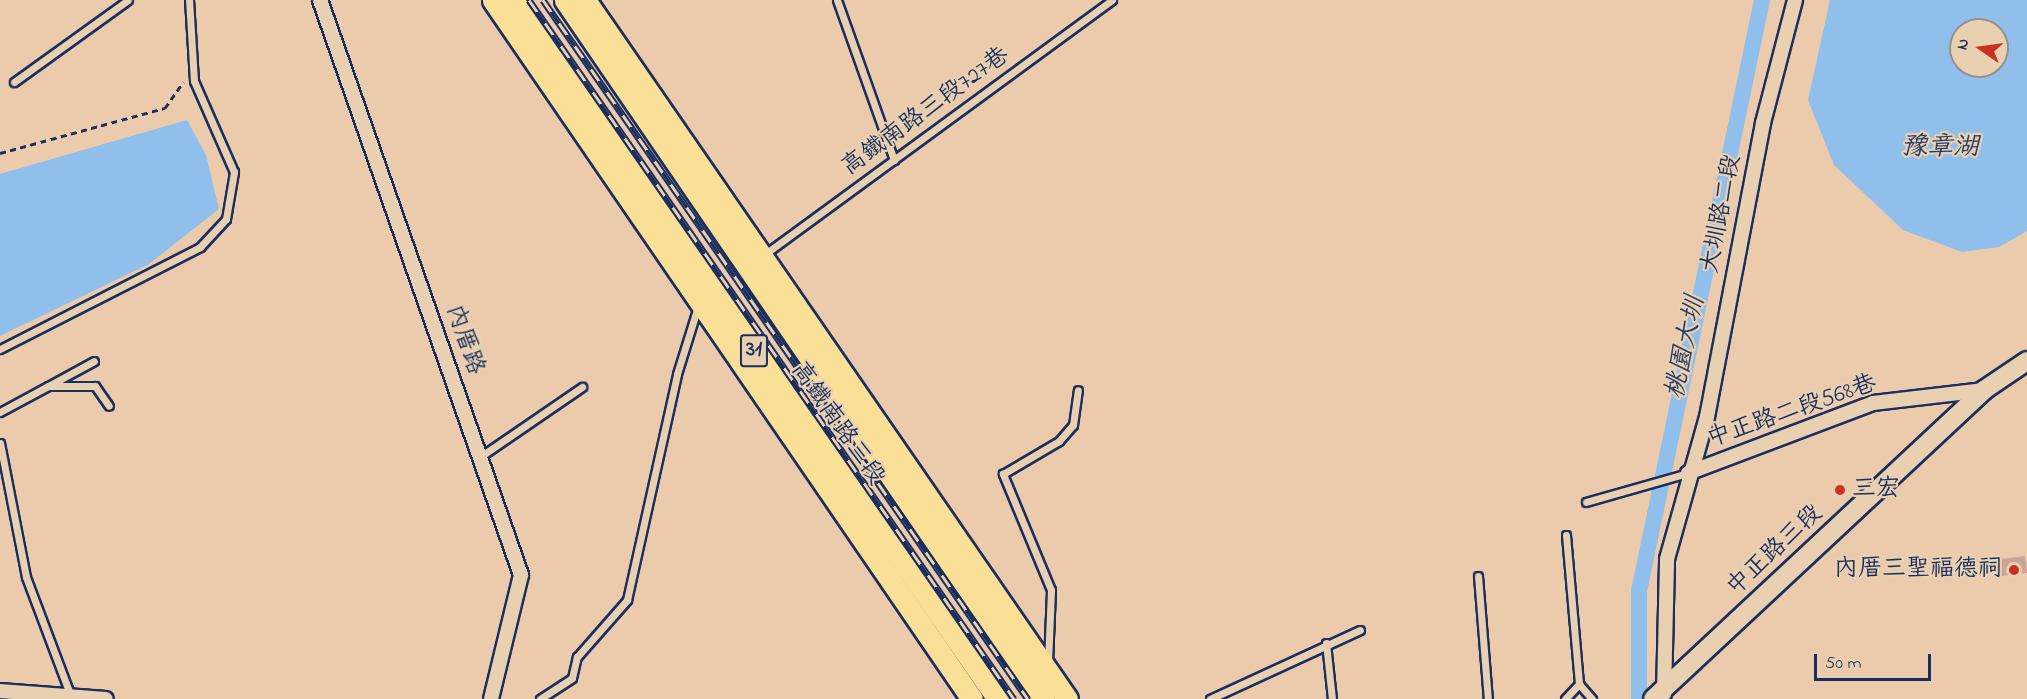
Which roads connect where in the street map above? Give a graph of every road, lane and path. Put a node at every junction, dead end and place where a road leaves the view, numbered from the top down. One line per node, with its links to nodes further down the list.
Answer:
1 (128, 0): 12 (lane)
2 (189, 0): 11 (lane)
3 (320, 0): 29 (street, 內厝路)
4 (493, 0): 16 (main road, 高鐵南路三段 / 31)
5 (513, 0): 28 (main road, 高鐵南路三段 / 31)
6 (565, 0): 46 (main road, 高鐵南路三段 / 31)
7 (585, 0): 15 (main road, 高鐵南路三段)
8 (837, 0): 14 (lane)
9 (1112, 0): 14 (lane, 高鐵南路三段727巷)
10 (1795, 0): 30 (street, 大圳路二段)
11 (194, 81): 13 (path); 17 (lane)
12 (14, 82)
13 (0, 153)
14 (894, 160): 15 (lane, 高鐵南路三段727巷)
15 (762, 256): 36 (main road, 高鐵南路三段)
16 (700, 300): 25 (main road, 高鐵南路三段 / 31); 43 (lane)
17 (0, 349)
18 (94, 361): 20 (lane)
19 (2027, 361): 23 (main road, 中正路三段)
20 (48, 386): 24 (lane); 26 (lane)
21 (582, 387): 29 (lane)
22 (1077, 390): 36 (lane)
23 (1983, 390): 30 (street, 中正路二段568巷); 39 (main road, 中正路三段)
24 (109, 405)
25 (775, 411): 28 (main road); 44 (main road, 高鐵南路三段 / 31)
26 (0, 412)
27 (0, 443): 40 (lane)
28 (824, 452): 45 (main road, 高鐵南路三段 / 31)
29 (480, 458): 42 (street, 內厝路)
30 (1688, 473): 31 (lane); 39 (street, 大圳路二段)
31 (1586, 502)
32 (1566, 536): 37 (lane)
33 (1478, 576): 50 (lane)
34 (1360, 630): 35 (lane)
35 (1326, 643): 48 (lane); 49 (lane)
36 (1047, 670): 47 (main road, 高鐵南路三段)
37 (1579, 684): 51 (lane); 52 (lane)
38 (0, 691): 40 (street)
39 (1660, 695)
40 (71, 697): 41 (street)
41 (106, 699)
42 (491, 699)
43 (540, 699)
44 (972, 699)
45 (998, 699)
46 (1043, 699)
47 (1067, 699)
48 (1210, 699)
49 (1332, 699)
50 (1488, 699)
51 (1564, 699)
52 (1592, 699)

